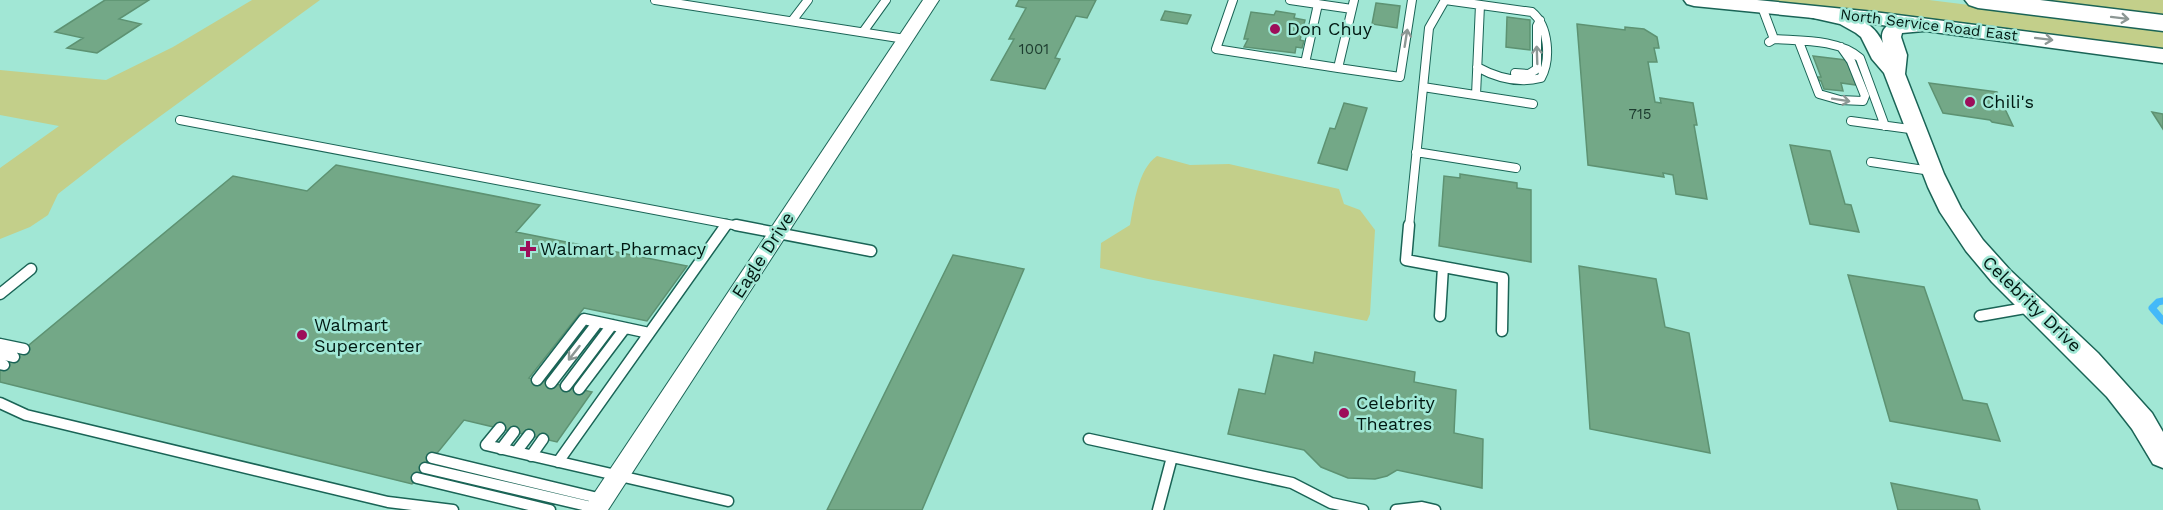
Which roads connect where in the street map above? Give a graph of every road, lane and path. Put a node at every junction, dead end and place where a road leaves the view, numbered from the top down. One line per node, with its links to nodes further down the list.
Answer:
1 (655, 0): 12 (lane)
2 (808, 0): 18 (lane)
3 (886, 0): 21 (lane)
4 (931, 0): 22 (street, Eagle Drive)
5 (1233, 0): 26 (lane)
6 (1290, 0): 13 (lane)
7 (1354, 0): 16 (lane)
8 (1412, 0): 28 (lane, one-way to 8)
9 (1445, 0): 14 (lane); 30 (lane)
10 (1694, 0): 15 (main road, North Service Road East)
11 (1978, 0): 19 (highway, one-way to 19)
12 (687, 2): 18 (lane)
13 (1318, 4): 16 (lane); 26 (lane)
14 (1480, 5): 27 (lane); 27 (lane, one-way to 14)
15 (1762, 7): 17 (main road, North Service Road East); 23 (lane)
16 (1352, 9): 28 (lane)
17 (1806, 11): 20 (main road, North Service Road East); 29 (street)
18 (792, 21): 21 (lane)
19 (2163, 23)
20 (1935, 26): 25 (main road, North Service Road East, one-way to 25); 29 (street)
21 (863, 32): 22 (lane)
22 (905, 39): 42 (street, Eagle Drive)
23 (1799, 42): 24 (lane); 24 (lane, one-way to 24)
24 (1840, 47): 35 (lane)
25 (2163, 56)
26 (1305, 63): 28 (lane)
27 (1477, 66): 31 (lane)
28 (1338, 68)
29 (1895, 74): 36 (street, Celebrity Drive)
30 (1423, 87): 31 (lane); 37 (lane)
31 (1476, 95): 32 (lane)
32 (1533, 104)
33 (180, 120): 41 (lane)
34 (1851, 121): 35 (lane)
35 (1885, 126): 36 (lane)
36 (1917, 130): 40 (street, Celebrity Drive)
37 (1416, 152): 39 (lane); 44 (lane)
38 (1871, 162): 40 (lane)
39 (1516, 168)
40 (1933, 171): 47 (street, Celebrity Drive)
41 (727, 224): 42 (lane); 54 (lane)
42 (777, 233): 43 (lane); 76 (street, Eagle Drive)
43 (871, 251)
44 (1443, 267): 48 (lane); 53 (lane)
45 (31, 269): 46 (lane)
46 (0, 294)
47 (2033, 307): 49 (lane); 72 (street, Celebrity Drive)
48 (1440, 316)
49 (1980, 316)
50 (598, 322): 51 (lane); 59 (lane); 60 (lane, one-way to 60)
51 (612, 325): 52 (lane); 61 (lane)
52 (625, 328): 54 (lane); 62 (lane)
53 (1502, 331)
54 (649, 333): 74 (lane)
55 (0, 344): 56 (lane)
56 (24, 349)
57 (0, 354): 58 (lane)
58 (14, 357)
59 (537, 380)
60 (551, 383)
61 (566, 386)
62 (579, 389)
63 (0, 404): 80 (lane)
64 (500, 428): 69 (lane)
65 (514, 432): 69 (lane)
66 (529, 435): 70 (lane)
67 (543, 439): 71 (lane)
68 (1089, 439): 73 (lane)
69 (501, 449): 70 (lane)
70 (516, 452): 71 (lane)
71 (531, 456): 74 (lane)
72 (2163, 456)
73 (1173, 457): 82 (lane); 83 (lane)
74 (558, 462): 76 (lane)
75 (429, 463): 79 (lane)
76 (617, 476): 78 (lane); 79 (street, Eagle Drive)
77 (417, 478): 81 (lane)
78 (728, 501)
79 (598, 506)
80 (453, 510)
81 (550, 510)
82 (1158, 510)
83 (1364, 510)
84 (1396, 510): 85 (lane)
85 (1435, 510)

